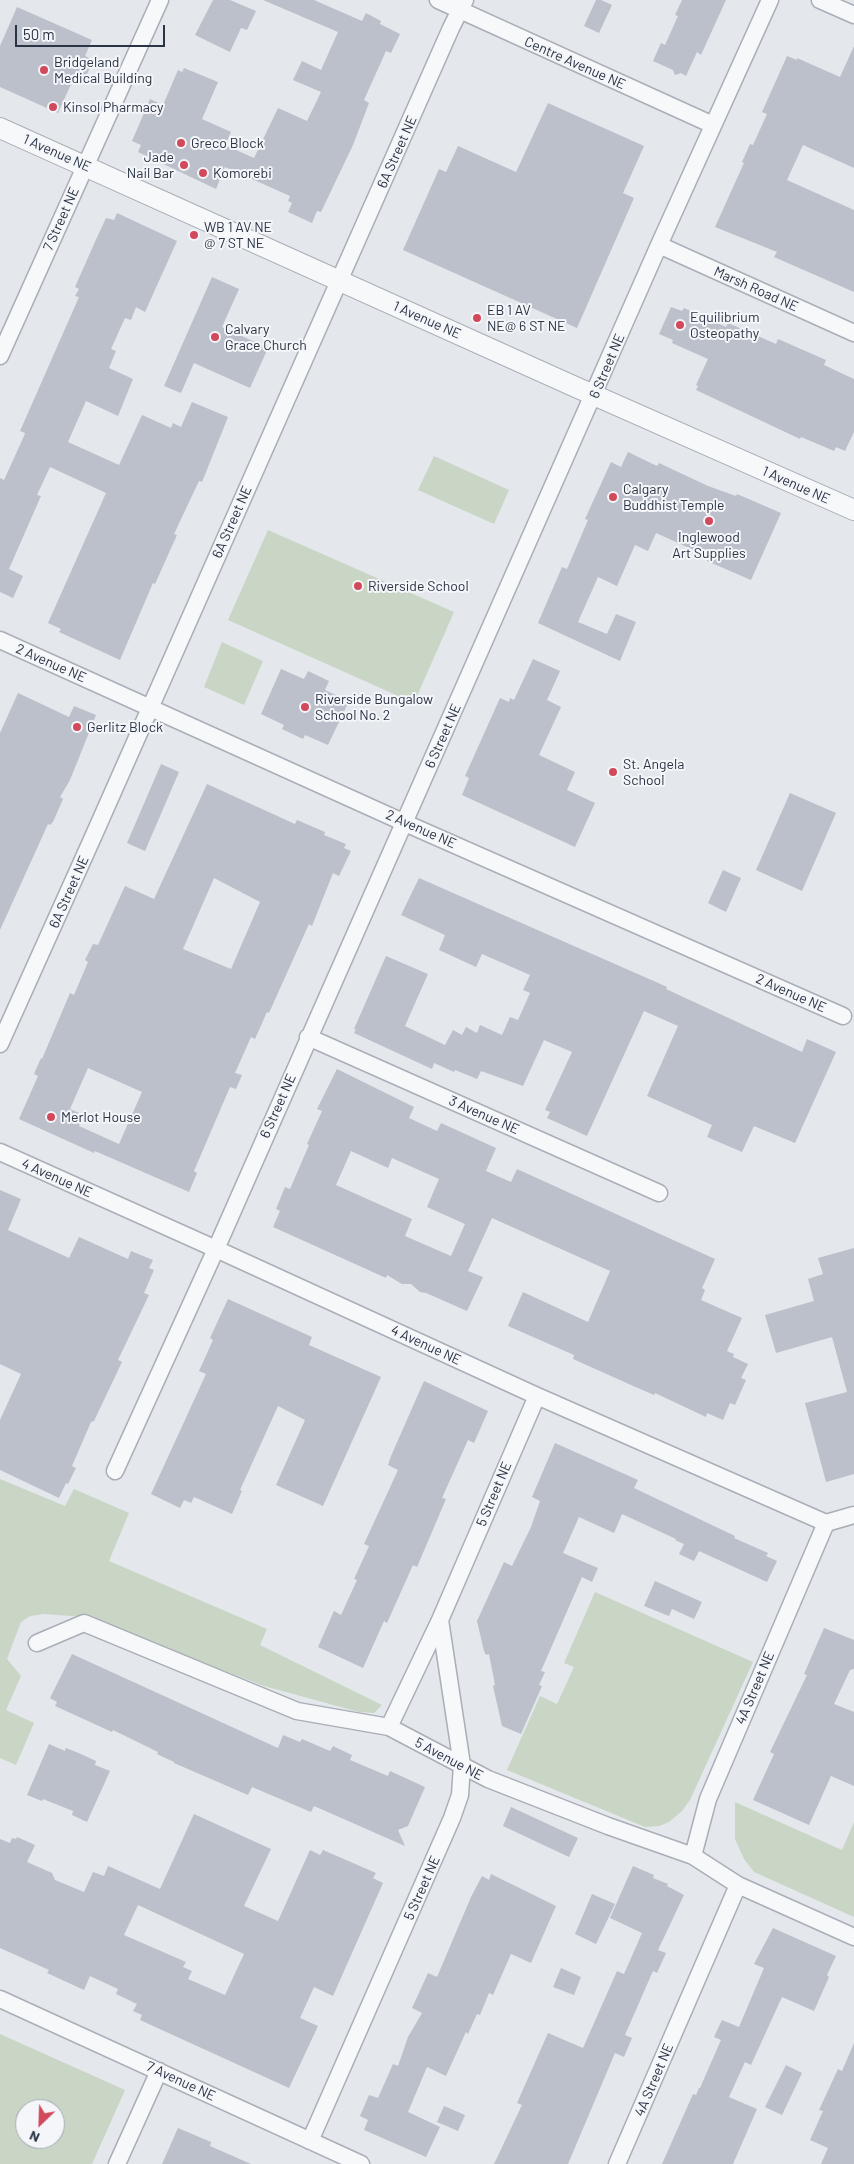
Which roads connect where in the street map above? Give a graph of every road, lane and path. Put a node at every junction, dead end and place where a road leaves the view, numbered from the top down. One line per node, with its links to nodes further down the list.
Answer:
1 (160, 0): 9 (street, 7 Street NE)
2 (438, 0): 5 (street, Centre Avenue NE)
3 (770, 0): 7 (street, 6 Street NE)
4 (820, 0): 6 (street)
5 (462, 5): 7 (street, Centre Avenue NE); 11 (street, 6A Street NE)
6 (854, 15)
7 (713, 125): 10 (street, 6 Street NE)
8 (0, 128): 9 (street, 1 Avenue NE)
9 (85, 165): 11 (street, 1 Avenue NE); 13 (street, 7 Street NE)
10 (659, 245): 12 (street, Marsh Road NE); 14 (street, 6 Street NE)
11 (339, 281): 14 (street, 1 Avenue NE); 17 (street, 6A Street NE)
12 (854, 333)
13 (0, 356)
14 (594, 396): 15 (street, 1 Avenue NE); 18 (street, 6 Street NE)
15 (854, 510)
16 (0, 640): 17 (street, 2 Avenue NE)
17 (150, 708): 18 (street, 2 Avenue NE); 21 (street, 6A Street NE)
18 (405, 823): 19 (street, 2 Avenue NE); 20 (street, 6 Street NE)
19 (842, 1016)
20 (308, 1037): 23 (street, 3 Avenue NE); 24 (street, 6 Street NE)
21 (0, 1044)
22 (0, 1152): 24 (street, 4 Avenue NE)
23 (660, 1193)
24 (216, 1249): 25 (street, 4 Avenue NE); 26 (street, 6 Street NE)
25 (537, 1396): 28 (street, 4 Avenue NE); 29 (street, 5 Street NE)
26 (115, 1471)
27 (854, 1515): 28 (street)
28 (826, 1523): 33 (street, 4A Street NE)
29 (440, 1620): 31 (street, 5 Street NE); 32 (street, 5 Street NE)
30 (37, 1643): 31 (street, 5 Avenue NE)
31 (389, 1727): 32 (street, 5 Avenue NE)
32 (462, 1766): 33 (street, 5 Avenue NE); 38 (street, 5 Street NE)
33 (693, 1856): 34 (street, 5 Avenue NE)
34 (738, 1885): 35 (street, 5 Avenue NE); 41 (street, 4A Street NE)
35 (854, 1937)
36 (0, 1998): 37 (street, 7 Avenue NE)
37 (159, 2071): 38 (street, 7 Avenue NE); 39 (street)
38 (310, 2141): 40 (street, 7 Avenue NE)
39 (117, 2164)
40 (361, 2164)
41 (617, 2164)

